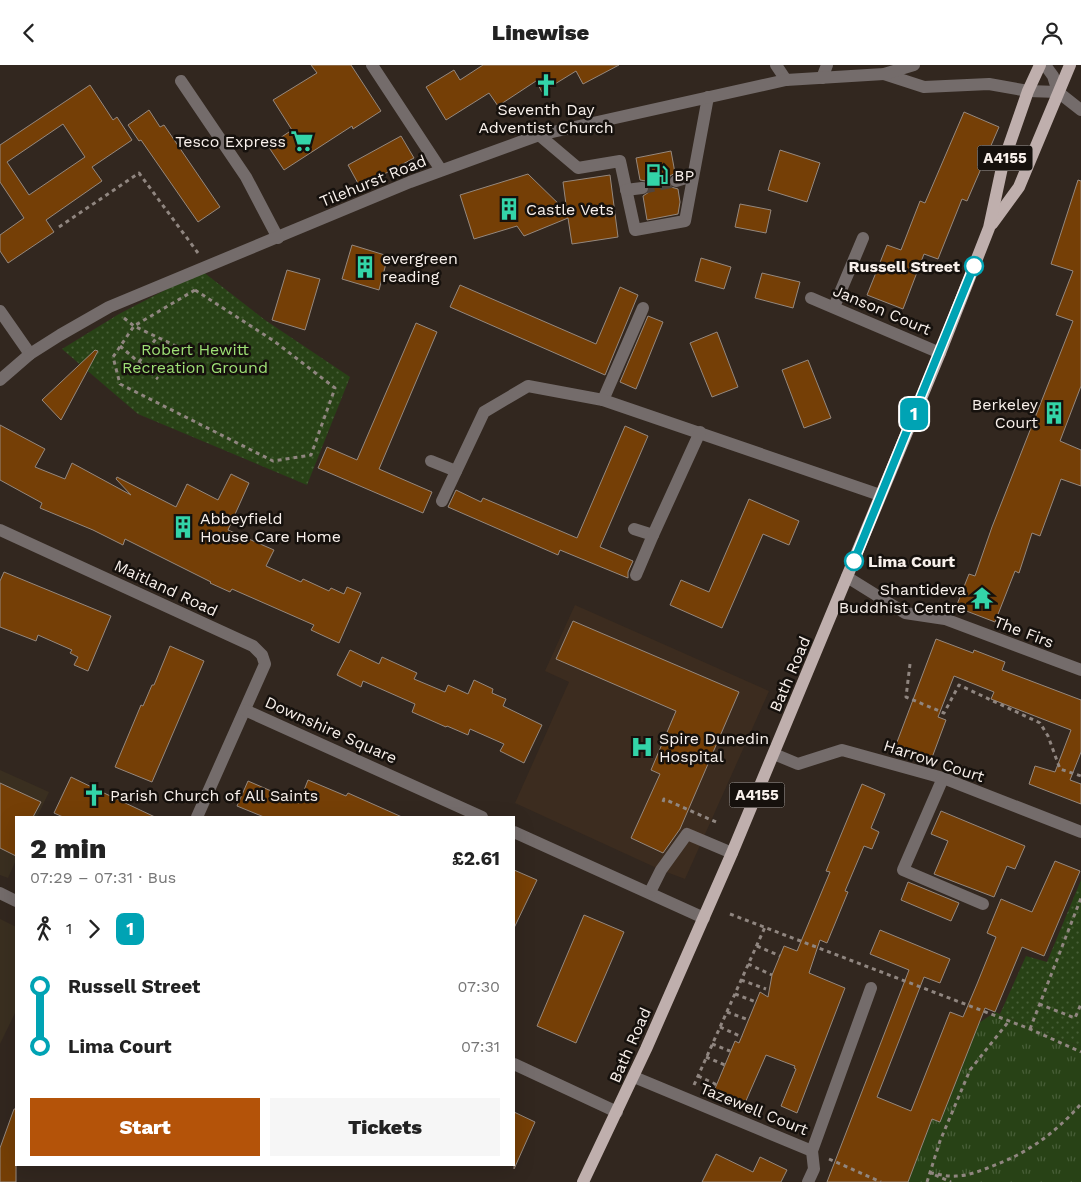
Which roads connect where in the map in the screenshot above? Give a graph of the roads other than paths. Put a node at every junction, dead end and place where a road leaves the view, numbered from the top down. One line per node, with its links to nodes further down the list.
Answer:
1 (372, 65): 17 (street)
2 (776, 65): 10 (street)
3 (827, 65): 9 (street)
4 (914, 65): 8 (street)
5 (1040, 65): 12 (main road, Bath Road / A4155)
6 (1045, 65): 13 (street)
7 (1070, 65): 13 (main road, Bath Road / A4155)
8 (884, 74): 9 (street); 12 (street)
9 (822, 78): 10 (street)
10 (786, 80): 14 (street, Tilehurst Road)
11 (181, 81): 23 (street)
12 (1028, 91): 13 (street); 22 (main road, Bath Road / A4155)
13 (1058, 92): 15 (street); 22 (main road, Bath Road / A4155)
14 (708, 97): 16 (street, Tilehurst Road); 18 (street)
15 (1081, 111)
16 (538, 135): 17 (street, Tilehurst Road); 21 (street)
17 (441, 170): 23 (street, Tilehurst Road)
18 (694, 176): 19 (street); 21 (street)
19 (676, 181)
20 (642, 188): 21 (street)
21 (626, 190)
22 (989, 228): 29 (main road, Bath Road / A4155)
23 (278, 238): 30 (street, Tilehurst Road)
24 (863, 238): 26 (street)
25 (811, 298): 26 (street, Janson Court)
26 (834, 307): 29 (street, Janson Court)
27 (643, 308): 32 (street)
28 (0, 311): 30 (street)
29 (940, 353): 36 (main road, Bath Road / A4155)
30 (30, 354): 31 (street, Tilehurst Road)
31 (0, 380)
32 (603, 400): 33 (street); 35 (street)
33 (700, 432): 36 (street); 40 (street)
34 (431, 461): 35 (street)
35 (456, 471): 37 (street)
36 (880, 495): 42 (main road, Bath Road / A4155)
37 (442, 501)
38 (634, 529): 40 (street)
39 (0, 530): 44 (street, Maitland Road)
40 (653, 535): 41 (street)
41 (636, 575)
42 (847, 577): 43 (street, The Firs); 45 (main road, Bath Road / A4155)
43 (1081, 670)
44 (245, 710): 47 (street, Downshire Square); 48 (street, Downshire Square)
45 (774, 754): 46 (street, Harrow Court); 51 (main road, Bath Road / A4155)
46 (942, 778): 50 (street, Harrow Court); 55 (street)
47 (197, 816)
48 (480, 816)
49 (515, 832): 52 (street)
50 (1081, 832)
51 (732, 853): 52 (street); 56 (main road, Bath Road / A4155)
52 (650, 892): 56 (street)
53 (0, 893): 54 (street)
54 (15, 900)
55 (983, 904)
56 (704, 918): 59 (main road, Bath Road / A4155)
57 (871, 988): 61 (street, Tazewell Court)
58 (515, 1064): 60 (street)
59 (634, 1077): 60 (main road, Bath Road / A4155); 61 (street, Tazewell Court)
60 (617, 1112): 62 (main road, Bath Road / A4155)
61 (812, 1151): 63 (street)
62 (584, 1182)
63 (808, 1182)

